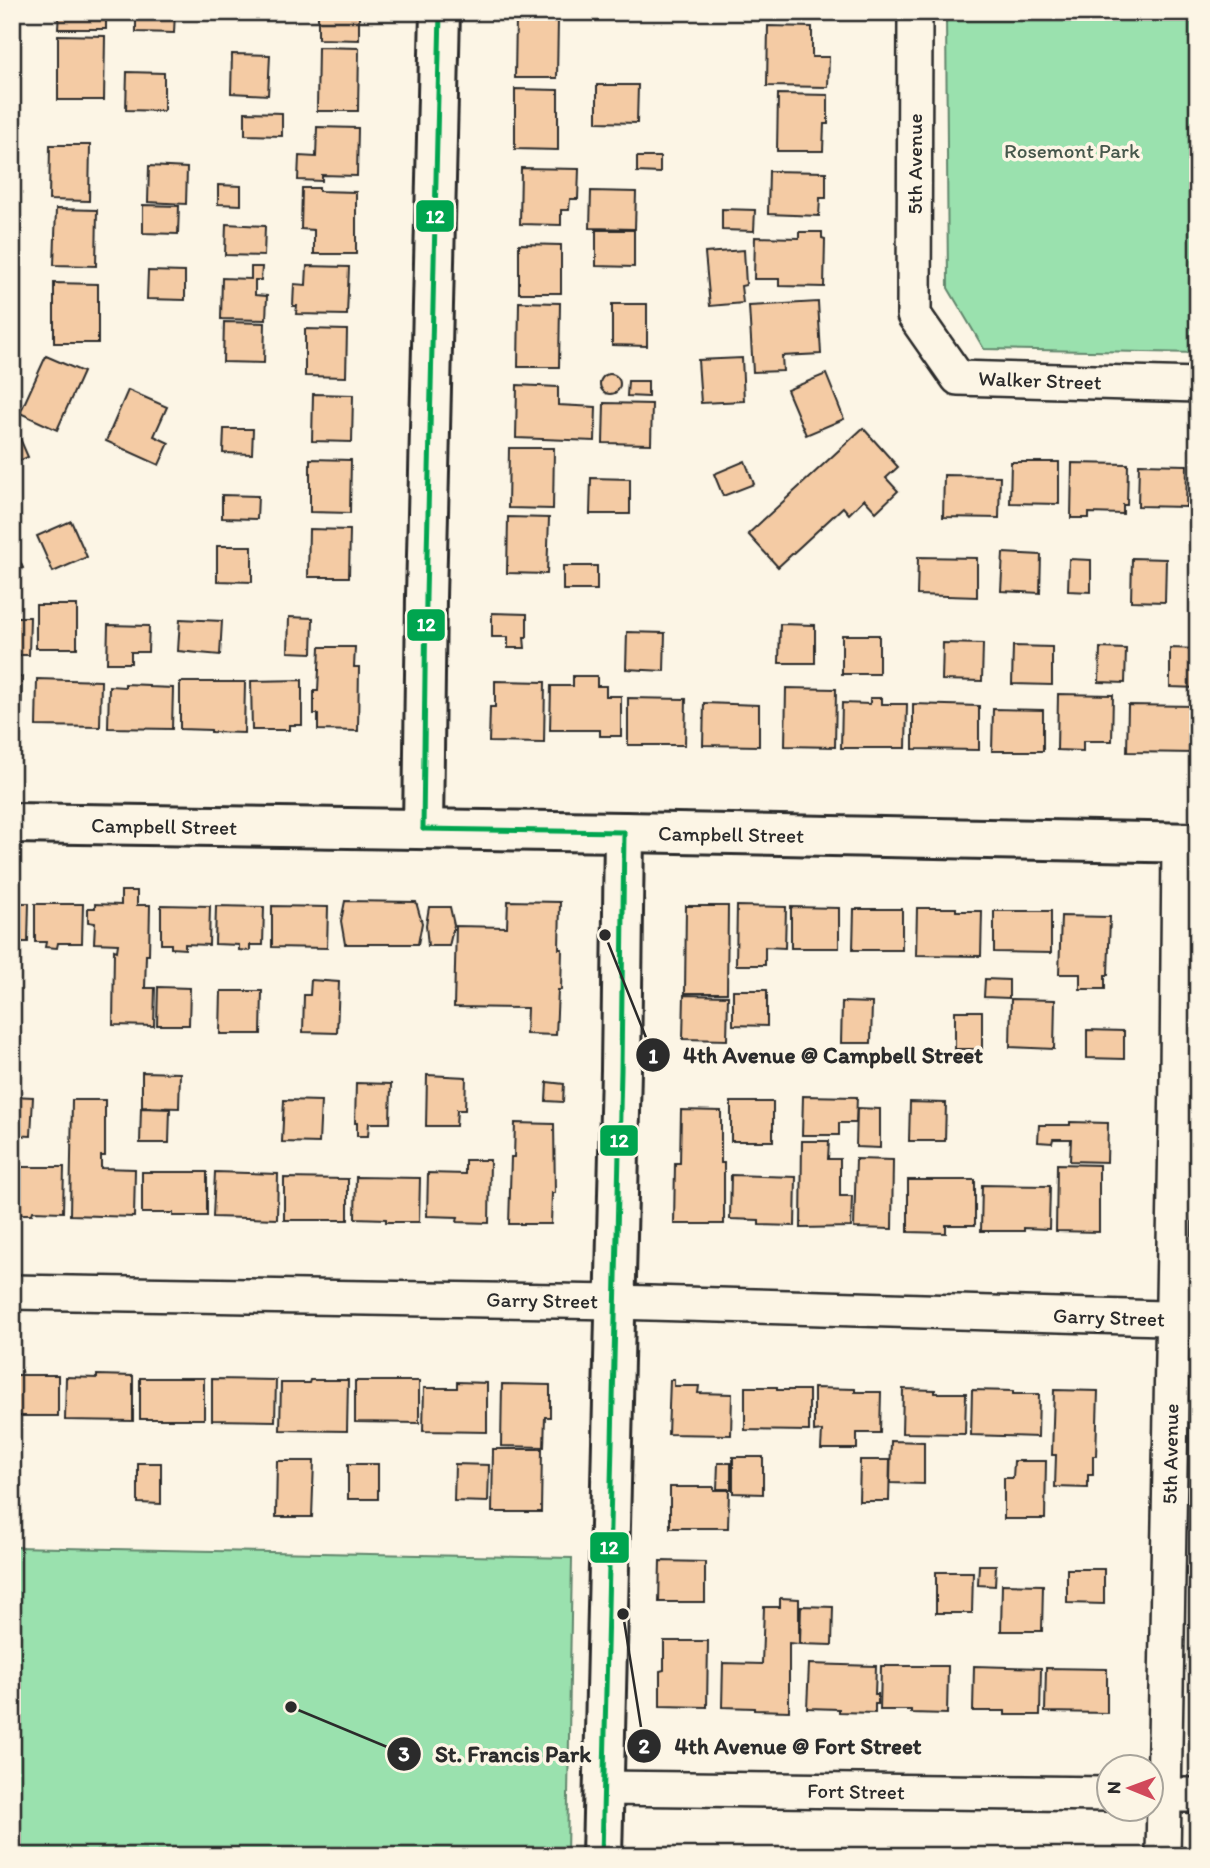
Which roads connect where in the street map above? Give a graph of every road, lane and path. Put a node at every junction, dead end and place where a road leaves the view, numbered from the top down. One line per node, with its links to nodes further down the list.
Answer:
1 (440, 12): 6 (street)
2 (915, 12): 3 (street, 5th Avenue)
3 (914, 315): 4 (street, Walker Street)
4 (1198, 385)
5 (12, 823): 6 (street, Campbell Street)
6 (423, 829): 7 (street, Campbell Street)
7 (625, 832): 8 (street, Campbell Street); 10 (street)
8 (1188, 843): 11 (street, 5th Avenue)
9 (12, 1292): 10 (street, Garry Street)
10 (615, 1302): 11 (street, Garry Street); 13 (street)
11 (1185, 1319): 12 (street, 5th Avenue)
12 (1160, 1752)
13 (604, 1788): 14 (street, Fort Street); 18 (street)
14 (1094, 1794)
15 (1164, 1795): 16 (street)
16 (1198, 1795)
17 (1160, 1822): 19 (street, 5th Avenue)
18 (602, 1856)
19 (1163, 1856)

